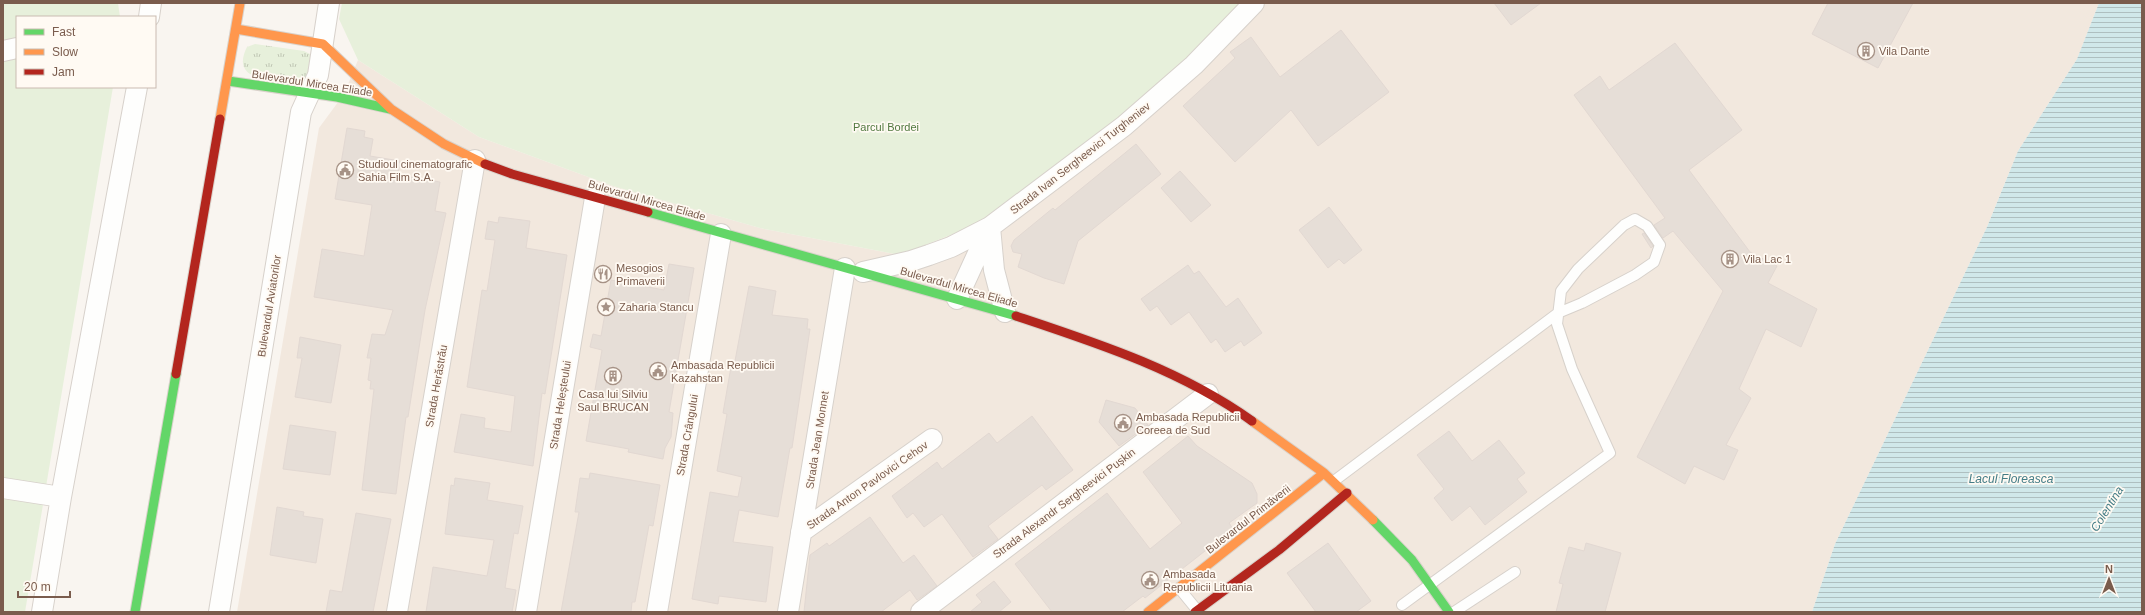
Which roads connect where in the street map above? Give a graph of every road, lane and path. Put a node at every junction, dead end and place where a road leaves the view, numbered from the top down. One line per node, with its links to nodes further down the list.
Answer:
1 (240, 3): 4 (street)
2 (329, 3): 5 (street, Bulevardul Aviatorilor)
3 (1254, 3): 14 (street, Strada Ivan Sergheevici Turgheniev)
4 (236, 30): 5 (street); 8 (street)
5 (323, 44): 10 (street, Bulevardul Aviatorilor); 11 (street, Bulevardul Mircea Eliade)
6 (16, 48): 7 (street)
7 (3, 51)
8 (228, 81): 10 (street, Bulevardul Mircea Eliade); 34 (street)
9 (137, 88): 26 (street)
10 (311, 93): 11 (street, Bulevardul Mircea Eliade); 35 (street, Bulevardul Aviatorilor)
11 (391, 109): 12 (street, Bulevardul Mircea Eliade)
12 (475, 160): 13 (street, Bulevardul Mircea Eliade); 36 (street, Strada Herăstrău)
13 (594, 198): 15 (street, Bulevardul Mircea Eliade); 37 (street, Strada Heleșteului)
14 (990, 227): 16 (street, Strada Ivan Sergheevici Turgheniev); 17 (street, Strada Ivan Sergheevici Turgheniev); 18 (street)
15 (721, 234): 16 (street, Bulevardul Mircea Eliade); 38 (street, Strada Crângului)
16 (854, 270): 17 (street, Bulevardul Mircea Eliade); 27 (street, Strada Jean Monnet)
17 (957, 299): 18 (street, Bulevardul Mircea Eliade)
18 (1005, 312): 20 (street, Bulevardul Mircea Eliade)
19 (1558, 313): 19 (lane); 23 (lane); 29 (lane)
20 (1208, 394): 22 (street, Bulevardul Mircea Eliade); 40 (street, Strada Alexandr Sergheevici Pușkin)
21 (932, 439): 27 (street, Strada Anton Pavlovici Cehov)
22 (1324, 473): 23 (street, Bulevardul Mircea Eliade); 30 (street, Bulevardul Primăverii)
23 (1334, 481): 25 (street, Bulevardul Mircea Eliade)
24 (3, 488): 26 (street)
25 (1348, 493): 29 (street, Bulevardul Mircea Eliade); 32 (street)
26 (61, 497): 33 (street)
27 (801, 532): 39 (street, Strada Jean Monnet)
28 (1515, 572): 43 (lane)
29 (1430, 584): 31 (lane); 42 (street, Bulevardul Mircea Eliade)
30 (1179, 588): 32 (lane); 41 (street, Bulevardul Primăverii)
31 (1402, 605)
32 (1196, 611)
33 (42, 612)
34 (135, 612)
35 (219, 612)
36 (397, 612)
37 (526, 612)
38 (657, 612)
39 (788, 612)
40 (921, 612)
41 (1148, 612)
42 (1449, 612)
43 (1454, 612)

